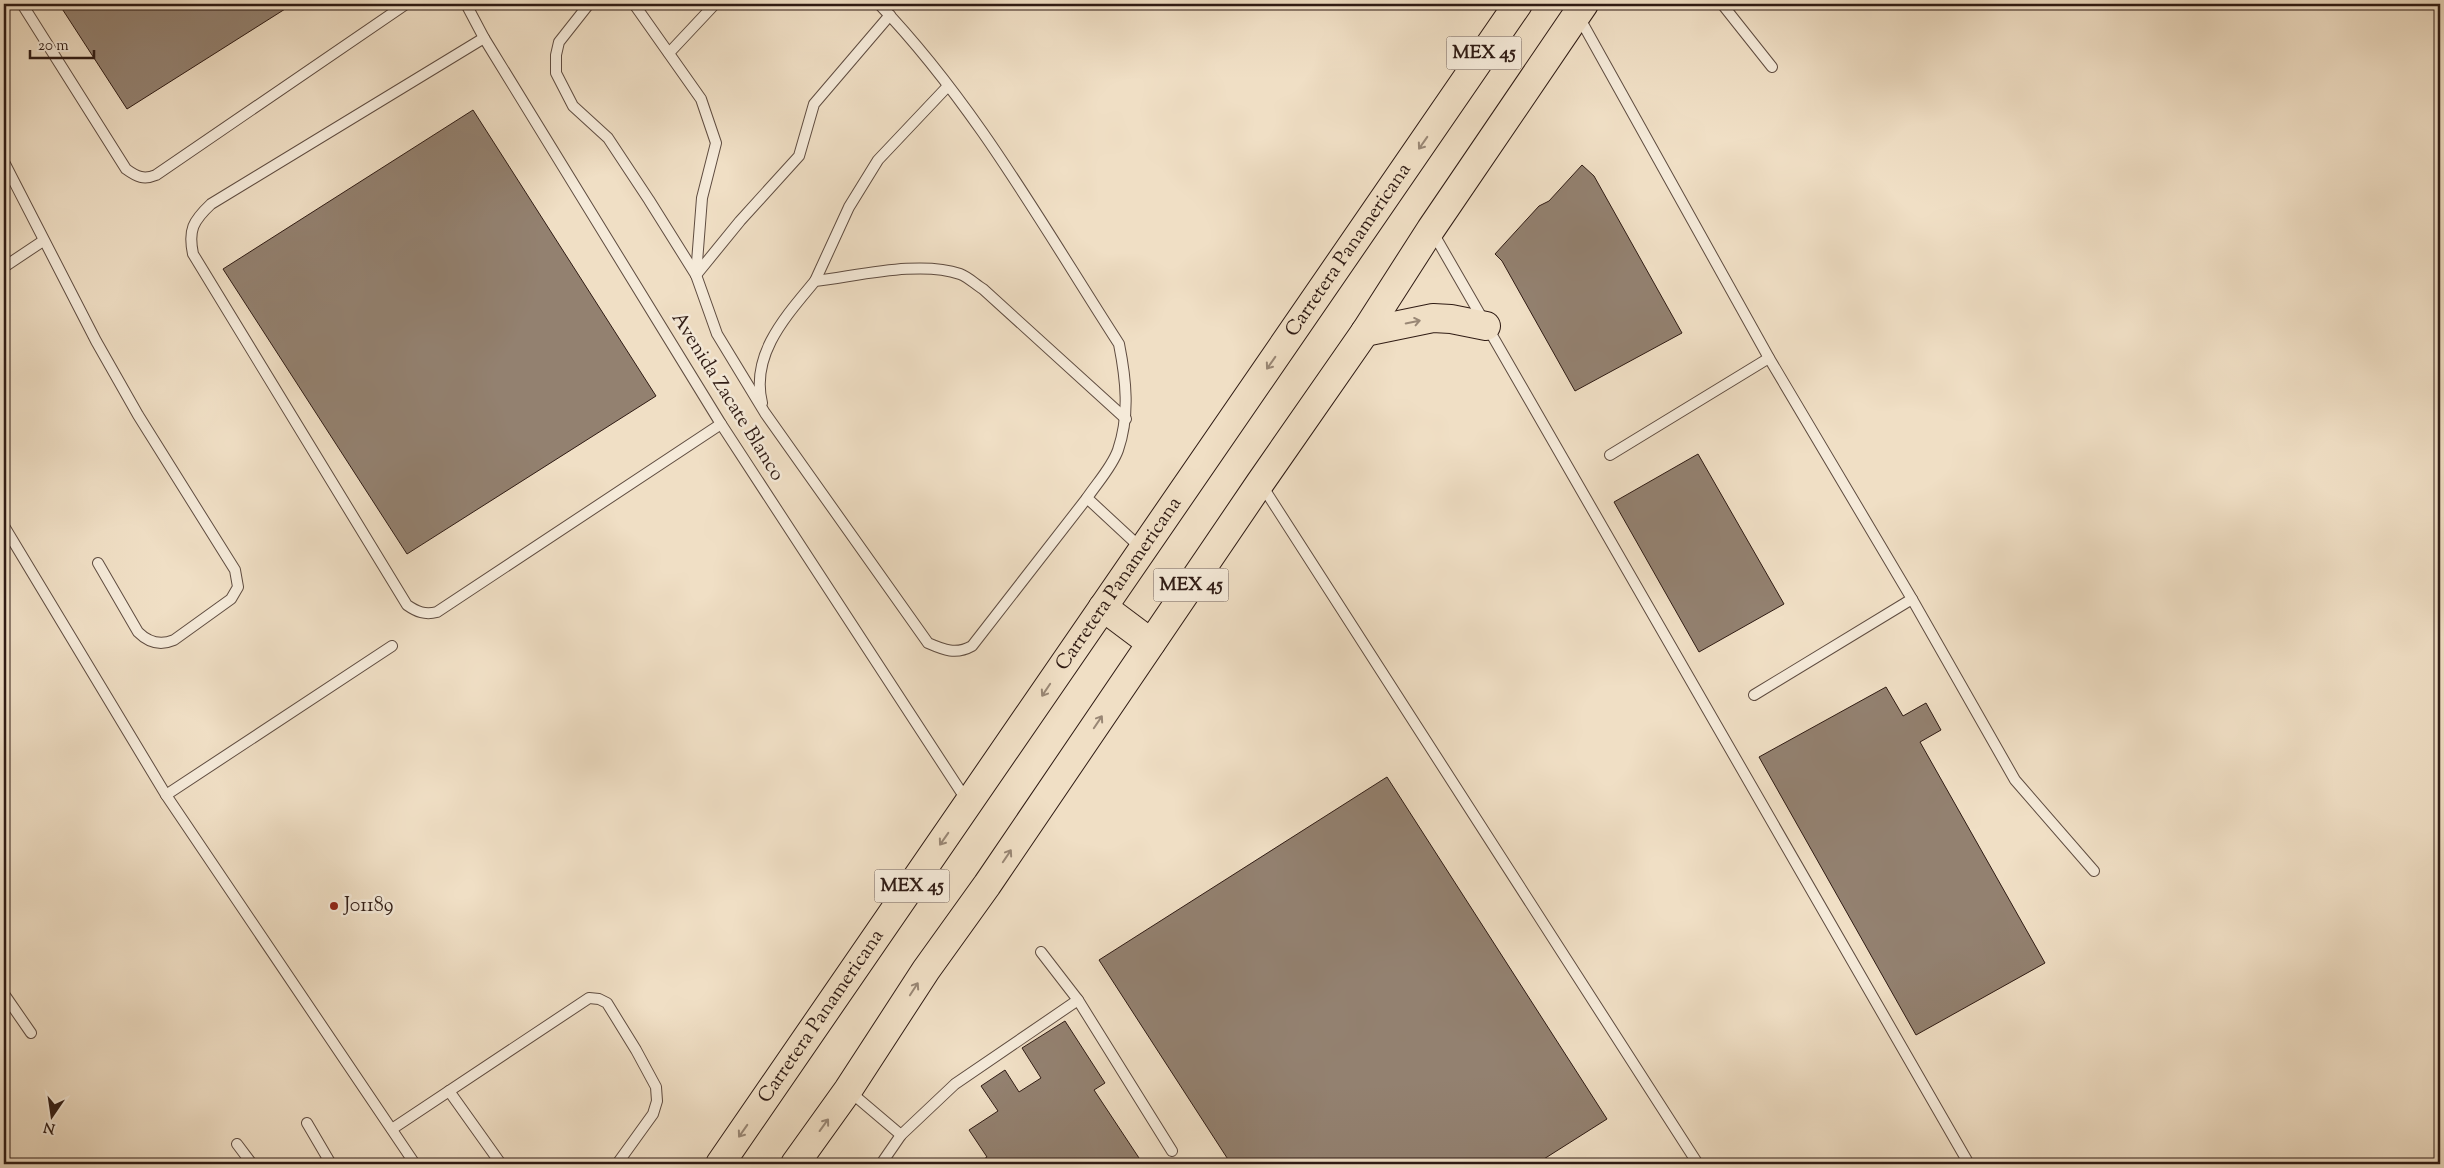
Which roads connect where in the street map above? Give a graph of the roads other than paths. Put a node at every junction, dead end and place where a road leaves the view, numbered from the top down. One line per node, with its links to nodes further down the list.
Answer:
1 (22, 4): 2 (lane)
2 (406, 4)
3 (466, 4): 12 (lane, Avenida Zacate Blanco)
4 (589, 4): 20 (lane)
5 (634, 4): 13 (lane)
6 (715, 4): 13 (lane)
7 (879, 4): 11 (lane)
8 (1518, 4): 32 (main road, Carretera Panamericana / MEX 45, one-way to 32)
9 (1722, 4): 14 (lane)
10 (1581, 9): 17 (main road, MEX 45); 24 (lane)
11 (890, 15): 15 (lane); 20 (lane)
12 (484, 38): 27 (lane, Avenida Zacate Blanco); 27 (lane)
13 (669, 54): 20 (lane)
14 (1772, 67)
15 (948, 86): 21 (lane); 26 (lane)
16 (4, 162): 18 (lane)
17 (1431, 229): 22 (lane); 23 (main road, MEX 45)
18 (43, 241): 19 (lane); 33 (lane)
19 (4, 267)
20 (696, 275): 25 (lane)
21 (815, 281): 25 (lane); 26 (lane)
22 (1486, 326): 23 (main road, one-way to 22); 62 (lane)
23 (1366, 332): 29 (main road, MEX 45)
24 (1769, 358): 28 (lane); 34 (lane)
25 (765, 413): 30 (lane)
26 (1126, 418): 30 (lane)
27 (721, 424): 40 (lane, Avenida Zacate Blanco)
28 (1610, 455)
29 (1260, 483): 36 (main road, MEX 45); 61 (lane)
30 (1087, 498): 32 (lane)
31 (4, 526): 39 (lane)
32 (1143, 550): 35 (main road, Carretera Panamericana / MEX 45)
33 (98, 563)
34 (1912, 599): 38 (lane); 41 (lane)
35 (1103, 607): 36 (main road); 40 (main road, Carretera Panamericana / MEX 45, one-way to 40)
36 (1151, 644): 46 (main road, MEX 45, one-way to 36)
37 (392, 646): 39 (lane)
38 (1754, 694)
39 (166, 795): 49 (lane)
40 (969, 803): 58 (main road, Carretera Panamericana / MEX 45, one-way to 58)
41 (2094, 871)
42 (1041, 952): 44 (lane)
43 (4, 994): 45 (lane)
44 (1078, 1000): 50 (lane); 52 (lane)
45 (31, 1033)
46 (848, 1090): 50 (lane); 59 (main road, MEX 45, one-way to 46)
47 (449, 1091): 49 (lane); 56 (lane); 57 (lane)
48 (307, 1124): 54 (lane)
49 (392, 1129): 55 (lane)
50 (901, 1135): 60 (lane)
51 (237, 1144): 53 (lane)
52 (1172, 1151)
53 (252, 1164)
54 (331, 1164)
55 (415, 1164)
56 (501, 1164)
57 (617, 1164)
58 (720, 1164)
59 (795, 1164)
60 (881, 1164)
61 (1698, 1164)
62 (1969, 1164)

